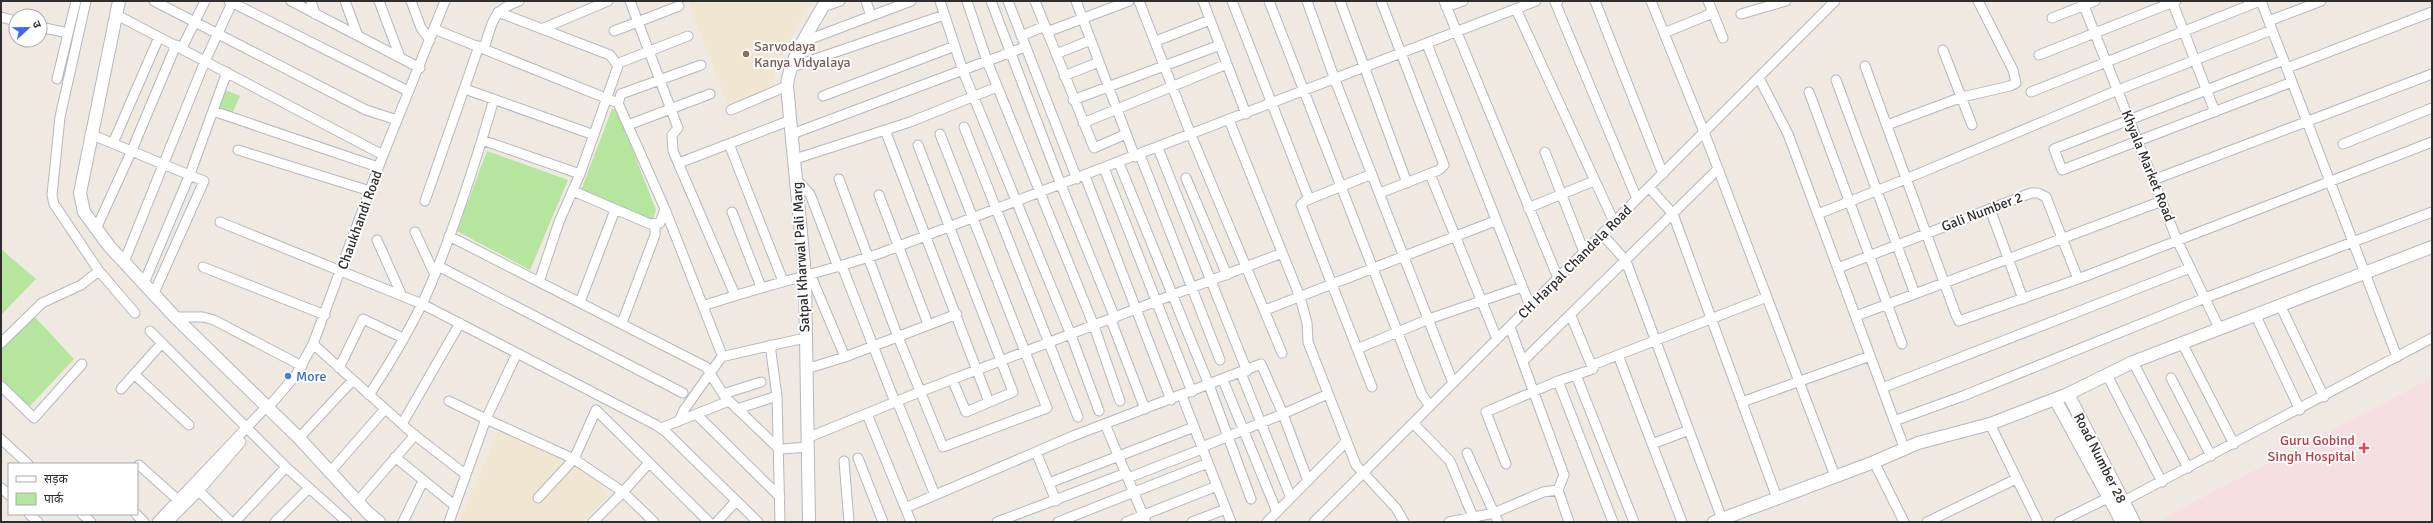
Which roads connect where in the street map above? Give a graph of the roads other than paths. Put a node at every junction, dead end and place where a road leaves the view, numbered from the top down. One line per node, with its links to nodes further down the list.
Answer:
1 (76, 1): 75 (street)
2 (86, 1): 262 (street)
3 (119, 1): 56 (street)
4 (154, 1): 62 (street)
5 (205, 1): 62 (street)
6 (291, 1): 54 (street)
7 (311, 1): 54 (street)
8 (345, 1): 76 (street)
9 (379, 1): 97 (street)
10 (445, 1): 67 (street, Chaukhandi Road)
11 (519, 1): 51 (street)
12 (608, 1): 65 (street)
13 (630, 1): 63 (street)
14 (840, 1): 47 (street)
15 (866, 1): 58 (street)
16 (911, 1): 58 (street)
17 (940, 1): 57 (street)
18 (966, 1): 100 (street)
19 (992, 1): 93 (street)
20 (1008, 1): 78 (street)
21 (1035, 1): 68 (street)
22 (1076, 1): 60 (street)
23 (1129, 1): 60 (street)
24 (1139, 1): 84 (street)
25 (1232, 1): 141 (street)
26 (1269, 1): 130 (street)
27 (1307, 1): 119 (street)
28 (1340, 1): 111 (street)
29 (1463, 1): 48 (street)
30 (1536, 1): 50 (street)
31 (1558, 1): 212 (street)
32 (1595, 1): 191 (street)
33 (1651, 1): 73 (street)
34 (1708, 1): 53 (street)
35 (1786, 1): 55 (street)
36 (1835, 1): 117 (street, CH Harpal Chandela Road)
37 (1978, 1): 136 (street)
38 (2095, 1): 46 (street)
39 (2174, 1): 69 (street); 74 (street)
40 (2261, 1): 64 (street); 69 (street)
41 (2321, 1): 64 (street)
42 (230, 2): 71 (street); 129 (street)
43 (1204, 2): 61 (street)
44 (1383, 2): 95 (street)
45 (412, 3): 81 (street)
46 (2083, 3): 59 (street); 74 (street, Khyala Market Road)
47 (824, 4): 82 (street, Satpal Kharwal Pali Marg)
48 (1445, 4): 72 (street)
49 (679, 6): 63 (street)
50 (1516, 9): 72 (street); 198 (street)
51 (498, 12): 65 (street); 89 (street)
52 (2432, 12): 104 (street)
53 (1713, 13): 73 (street); 80 (street)
54 (315, 14): 76 (street)
55 (1741, 14)
56 (117, 15): 79 (street); 161 (street)
57 (944, 15): 87 (street); 109 (street)
58 (871, 16): 82 (street)
59 (2052, 18)
60 (1083, 19): 68 (street); 83 (street)
61 (1210, 20): 84 (street); 86 (street)
62 (195, 22): 71 (street); 88 (street)
63 (638, 22): 70 (street); 91 (street)
64 (2271, 26): 98 (street); 104 (street)
65 (544, 28): 107 (street)
66 (48, 29): 75 (street)
67 (434, 29): 81 (street, Chaukhandi Road); 89 (street)
68 (1046, 29): 78 (street); 94 (street)
69 (2184, 30): 98 (street); 102 (street)
70 (614, 31)
71 (218, 33): 99 (street); 150 (street)
72 (1456, 33): 85 (street); 217 (street)
73 (1664, 33): 160 (street)
74 (2095, 33): 96 (street); 102 (street, Khyala Market Road)
75 (68, 34): 116 (street)
76 (358, 36): 97 (street)
77 (688, 36): 91 (street)
78 (1021, 36): 90 (street)
79 (159, 37): 88 (street); 170 (street)
80 (1723, 38)
81 (430, 40): 110 (street, Chaukhandi Road)
82 (805, 40): 109 (street, Satpal Kharwal Pali Marg)
83 (1091, 40): 94 (street); 101 (street)
84 (1156, 41): 106 (street)
85 (1427, 44): 95 (street); 227 (street)
86 (1220, 45): 103 (street); 106 (street)
87 (955, 46): 112 (street); 134 (street)
88 (179, 47): 99 (street); 175 (street)
89 (481, 47): 127 (street); 137 (street)
90 (1025, 47): 93 (street); 192 (street)
91 (648, 50): 107 (street); 118 (street)
92 (1943, 50): 136 (street)
93 (1011, 52): 100 (street); 201 (street)
94 (1056, 54): 115 (street)
95 (1401, 54): 111 (street); 190 (street)
96 (2039, 55)
97 (400, 57): 110 (street)
98 (2196, 60): 126 (street); 128 (street)
99 (205, 61): 113 (street); 181 (street)
100 (987, 62): 112 (street); 123 (street)
101 (1099, 62): 115 (street); 124 (street)
102 (2106, 62): 128 (street, Khyala Market Road); 132 (street)
103 (1227, 64): 125 (street); 148 (street)
104 (2285, 64): 121 (street); 126 (street)
105 (701, 65): 118 (street)
106 (1165, 65): 124 (street); 125 (street)
107 (618, 66): 137 (street)
108 (1865, 66): 156 (street)
109 (792, 67): 122 (street, Satpal Kharwal Pali Marg)
110 (420, 68): 129 (street, Chaukhandi Road)
111 (1364, 68): 119 (street); 200 (street)
112 (963, 71): 135 (street); 162 (street)
113 (227, 72): 146 (street); 178 (street)
114 (2432, 74): 153 (street)
115 (1064, 76): 139 (street)
116 (57, 78)
117 (1759, 78): 160 (street, CH Harpal Chandela Road); 225 (street)
118 (660, 80): 140 (street); 142 (street)
119 (1335, 80): 130 (street); 189 (street)
120 (1836, 80): 206 (street)
121 (2292, 82): 147 (street); 153 (street)
122 (787, 86): 144 (street); 151 (street, Satpal Kharwal Pali Marg)
123 (997, 87): 135 (street); 207 (street)
124 (1108, 87): 139 (street); 145 (street)
125 (1172, 87): 145 (street); 166 (street)
126 (2206, 88): 147 (street); 149 (street)
127 (465, 89): 138 (street); 213 (street)
128 (2118, 90): 149 (street, Khyala Market Road); 196 (street)
129 (408, 91): 150 (street, Chaukhandi Road)
130 (1304, 92): 141 (street); 202 (street)
131 (1809, 92): 216 (street)
132 (2031, 92)
133 (710, 94): 142 (street)
134 (823, 96)
135 (974, 97): 159 (street); 214 (street)
136 (1962, 97): 156 (street); 157 (street)
137 (607, 98): 140 (street); 165 (street)
138 (494, 99): 165 (street); 167 (street)
139 (1073, 100): 154 (street)
140 (618, 103): 155 (street)
141 (1271, 104): 148 (street); 211 (street)
142 (670, 108): 155 (street); 182 (street)
143 (2432, 108): 172 (street)
144 (731, 110)
145 (1117, 110): 154 (street); 164 (street)
146 (212, 112): 184 (street); 187 (street)
147 (2215, 112): 168 (street)
148 (1246, 114): 152 (street)
149 (2129, 119): 168 (street, Khyala Market Road); 168 (street)
150 (397, 120): 178 (street, Chaukhandi Road)
151 (791, 120): 162 (street, Satpal Kharwal Pali Marg); 171 (street)
152 (1229, 120): 166 (street); 247 (street)
153 (2308, 122): 197 (street); 199 (street)
154 (1083, 123): 164 (street)
155 (628, 125): 218 (street)
156 (1887, 125): 196 (street)
157 (1972, 125)
158 (964, 127): 219 (street)
159 (885, 130): 180 (street); 236 (street)
160 (1704, 132): 186 (street); 191 (street, CH Harpal Chandela Road)
161 (90, 134): 170 (street); 232 (street)
162 (792, 134): 180 (street, Satpal Kharwal Pali Marg)
163 (940, 134): 226 (street)
164 (1126, 134): 179 (street)
165 (594, 135): 188 (street)
166 (1191, 135): 174 (street); 256 (street)
167 (482, 140): 188 (street); 237 (street)
168 (2138, 141): 197 (street, Khyala Market Road)
169 (2432, 142): 199 (street)
170 (113, 143): 175 (street)
171 (729, 144): 182 (street); 268 (street)
172 (2343, 144)
173 (918, 145): 231 (street)
174 (1158, 148): 179 (street); 269 (street)
175 (132, 150): 181 (street); 232 (street)
176 (238, 150): 204 (street)
177 (1545, 152): 209 (street)
178 (383, 155): 184 (street, Chaukhandi Road)
179 (1137, 156): 183 (street); 276 (street)
180 (795, 159): 194 (street, Satpal Kharwal Pali Marg)
181 (164, 163): 187 (street); 253 (street)
182 (679, 163): 279 (street)
183 (1119, 163): 185 (street); 281 (street)
184 (378, 167): 204 (street, Chaukhandi Road)
185 (1104, 168): 192 (street); 288 (street)
186 (1718, 169): 224 (street); 283 (street)
187 (190, 174): 271 (street); 277 (street)
188 (580, 174): 205 (street)
189 (1372, 174): 202 (street); 208 (street)
190 (1430, 174): 200 (street); 238 (street)
191 (1663, 174): 203 (street, CH Harpal Chandela Road)
192 (1081, 177): 201 (street); 294 (street)
193 (1186, 178): 265 (street)
194 (796, 179): 255 (street); 264 (street, Satpal Kharwal Pali Marg)
195 (839, 179): 250 (street)
196 (1906, 179): 206 (street); 234 (street)
197 (2153, 180): 215 (street, Khyala Market Road)
198 (1594, 181): 209 (street); 229 (street)
199 (2330, 182): 241 (street); 242 (street)
200 (1407, 183): 208 (street)
201 (1061, 185): 207 (street); 303 (street)
202 (1340, 187): 211 (street); 257 (street)
203 (1649, 188): 212 (street, CH Harpal Chandela Road); 224 (street)
204 (370, 191): 260 (street, Chaukhandi Road)
205 (572, 191): 221 (street); 270 (street)
206 (1877, 191): 216 (street); 244 (street)
207 (1039, 193): 214 (street); 309 (street)
208 (1380, 193): 249 (street)
209 (1562, 194): 217 (street); 246 (street)
210 (878, 195): 243 (street)
211 (1309, 199): 273 (street)
212 (1637, 199): 229 (street, CH Harpal Chandela Road)
213 (425, 201)
214 (1017, 201): 219 (street); 314 (street)
215 (2162, 201): 239 (street); 241 (street, Khyala Market Road)
216 (1849, 202): 225 (street); 248 (street)
217 (1528, 208): 266 (street)
218 (665, 209): 230 (street); 292 (street)
219 (996, 209): 226 (street); 323 (street)
220 (1990, 209): 234 (street, Gali Number 2); 239 (street, Gali Number 2); 251 (street)
221 (614, 210): 230 (street); 287 (street)
222 (732, 212): 274 (street)
223 (2432, 212): 242 (street)
224 (1673, 214): 252 (street); 305 (street)
225 (1818, 214): 258 (street)
226 (973, 218): 231 (street); 330 (street)
227 (1495, 221): 238 (street); 275 (street)
228 (220, 222): 260 (street)
229 (1614, 222): 235 (street, CH Harpal Chandela Road)
230 (655, 225): 307 (street)
231 (951, 226): 236 (street); 339 (street)
232 (96, 229): 253 (street)
233 (414, 232): 261 (street)
234 (1926, 233): 244 (street, Gali Number 2); 272 (street)
235 (1602, 234): 246 (street, CH Harpal Chandela Road); 252 (street)
236 (927, 235): 243 (street); 297 (street)
237 (449, 236): 261 (street); 270 (street)
238 (1455, 236): 249 (street); 286 (street)
239 (2062, 239): 251 (street); 267 (street)
240 (377, 240): 280 (street)
241 (2177, 240): 259 (street, Khyala Market Road); 267 (street)
242 (2354, 243): 263 (street); 284 (street)
243 (898, 246): 250 (street); 308 (street)
244 (1897, 246): 248 (street, Gali Number 2); 278 (street)
245 (2432, 247): 263 (street)
246 (1584, 252): 266 (street, CH Harpal Chandela Road)
247 (1282, 253): 256 (street); 282 (street)
248 (1870, 255): 258 (street, Gali Number 2); 290 (street)
249 (1405, 256): 257 (street); 304 (street)
250 (867, 257): 255 (street); 315 (street)
251 (2008, 260): 272 (street); 285 (street)
252 (1626, 261): 300 (street); 320 (street)
253 (124, 262): 271 (street)
254 (203, 267): 299 (street)
255 (840, 267): 264 (street); 328 (street)
256 (1246, 267): 265 (street); 295 (street)
257 (1373, 268): 273 (street); 313 (street)
258 (1838, 268): 301 (street)
259 (2190, 268): 284 (street, Khyala Market Road); 364 (street)
260 (342, 270): 280 (street); 299 (street, Chaukhandi Road)
261 (436, 270): 289 (street); 368 (street)
262 (99, 271): 296 (street); 321 (street)
263 (2365, 272): 291 (street); 337 (street)
264 (808, 275): 268 (street); 317 (street, Satpal Kharwal Pali Marg); 336 (street)
265 (1227, 275): 269 (street)
266 (1558, 278): 293 (street, CH Harpal Chandela Road)
267 (2078, 279): 285 (street)
268 (783, 281): 274 (street)
269 (1210, 281): 276 (street); 349 (street)
270 (539, 282): 287 (street)
271 (144, 283): 277 (street)
272 (1945, 284): 278 (street); 285 (street)
273 (1331, 285): 282 (street); 329 (street)
274 (761, 287): 279 (street)
275 (1522, 287): 286 (street); 293 (street)
276 (1192, 288): 281 (street); 338 (street)
277 (154, 293): 302 (street)
278 (1915, 294): 290 (street)
279 (735, 295): 292 (street)
280 (402, 296): 289 (street)
281 (1173, 296): 288 (street); 361 (street)
282 (1300, 297): 295 (street); 370 (street)
283 (1767, 297): 305 (street); 359 (street)
284 (2205, 298): 311 (street, Khyala Market Road); 397 (street)
285 (2023, 299)
286 (1481, 301): 304 (street); 319 (street)
287 (580, 302): 307 (street)
288 (1157, 302): 294 (street); 369 (street)
289 (422, 304): 306 (street); 316 (street)
290 (1889, 304): 301 (street); 326 (street)
291 (2280, 305): 298 (street); 376 (street)
292 (703, 306): 333 (street)
293 (1530, 306): 310 (street, CH Harpal Chandela Road)
294 (1136, 310): 303 (street); 379 (street)
295 (1265, 310): 332 (street)
296 (135, 313)
297 (957, 314): 308 (street); 346 (street)
298 (2255, 314): 311 (street); 389 (street)
299 (325, 315): 325 (street, Chaukhandi Road)
300 (1571, 316): 340 (street); 347 (street)
301 (1856, 316): 335 (street)
302 (175, 317): 343 (street); 385 (street)
303 (1113, 319): 309 (street); 388 (street)
304 (1429, 319): 313 (street); 360 (street)
305 (1711, 319): 320 (street); 383 (street)
306 (460, 323): 331 (street); 400 (street)
307 (622, 323): 348 (street)
308 (928, 324): 315 (street)
309 (1094, 326): 314 (street); 381 (street)
310 (1510, 327): 319 (street, CH Harpal Chandela Road); 340 (street)
311 (2219, 328): 324 (street)
312 (150, 332): 322 (street)
313 (1398, 332): 329 (street); 384 (street)
314 (1071, 335): 323 (street); 390 (street)
315 (898, 337): 328 (street); 366 (street)
316 (403, 338): 344 (street); 372 (street)
317 (805, 338): 327 (street); 345 (street, Satpal Kharwal Pali Marg)
318 (2432, 338): 337 (street)
319 (1497, 339): 360 (street, CH Harpal Chandela Road)
320 (1656, 340): 334 (street); 408 (street)
321 (1, 343)
322 (162, 343): 350 (street); 406 (street)
323 (1049, 343): 330 (street); 394 (street)
324 (2182, 343): 341 (street); 416 (street)
325 (313, 344): 343 (street, Chaukhandi Road); 344 (street)
326 (1902, 344)
327 (770, 345): 333 (street); 373 (street)
328 (873, 346): 336 (street); 380 (street)
329 (1357, 349): 363 (street)
330 (1026, 352): 339 (street); 366 (street)
331 (517, 353): 395 (street); 405 (street)
332 (1282, 353)
333 (723, 355): 348 (street)
334 (1618, 355): 347 (street); 415 (street)
335 (1870, 356): 359 (street); 364 (street)
336 (845, 357): 345 (street)
337 (2397, 357): 376 (street)
338 (1220, 360)
339 (1002, 361): 346 (street); 382 (street)
340 (1523, 361): 367 (street)
341 (2133, 362): 352 (street); 435 (street)
342 (82, 364): 362 (street)
343 (302, 366): 385 (street, Chaukhandi Road)
344 (340, 368): 355 (street)
345 (806, 369): 414 (street, Satpal Kharwal Pali Marg)
346 (978, 369): 354 (street); 382 (street)
347 (1593, 370): 351 (street)
348 (710, 371): 375 (street); 396 (street)
349 (1244, 372): 356 (street); 393 (street); 398 (street)
350 (134, 374): 365 (street); 403 (street)
351 (1576, 375): 357 (street); 504 (street)
352 (2107, 375): 371 (street); 444 (street)
353 (2171, 378): 423 (street)
354 (952, 379): 366 (street); 382 (street)
355 (353, 380): 372 (street); 411 (street)
356 (1223, 380): 361 (street); 407 (street)
357 (1558, 381): 367 (street); 503 (street)
358 (761, 382): 375 (street)
359 (1799, 382): 383 (street); 440 (street)
360 (1454, 383): 384 (street, CH Harpal Chandela Road)
361 (1209, 385): 369 (street); 410 (street)
362 (1, 386)
363 (1372, 387)
364 (1882, 388): 397 (street)
365 (121, 389)
366 (922, 391): 380 (street)
367 (1535, 391): 433 (street); 448 (street)
368 (683, 392)
369 (1192, 392): 374 (street)
370 (1328, 394): 393 (street); 413 (street)
371 (2068, 394): 377 (street); 460 (street, Road Number 28)
372 (369, 396): 386 (street)
373 (777, 396): 387 (street); 418 (street)
374 (1182, 396): 379 (street); 404 (street)
375 (726, 397): 387 (street); 391 (street)
376 (2324, 397): 389 (street)
377 (2055, 399): 402 (street); 460 (street, Road Number 28)
378 (449, 400): 395 (street)
379 (1171, 400): 388 (street)
380 (896, 401): 392 (street); 452 (street)
381 (1120, 401)
382 (989, 402)
383 (1742, 402): 456 (street)
384 (1430, 406): 399 (street, CH Harpal Chandela Road)
385 (269, 407): 406 (street, Chaukhandi Road); 411 (street)
386 (385, 409): 400 (street); 436 (street)
387 (737, 409): 418 (street)
388 (1145, 409): 401 (street)
389 (2300, 410): 416 (street)
390 (1099, 412)
391 (696, 414): 396 (street); 454 (street)
392 (866, 414): 414 (street); 464 (street)
393 (1283, 414): 398 (street); 443 (street)
394 (1078, 417)
395 (486, 419): 426 (street); 437 (street)
396 (679, 421): 405 (street)
397 (1894, 421): 419 (street)
398 (1261, 423): 407 (street); 455 (street)
399 (1413, 423): 438 (street, CH Harpal Chandela Road); 470 (street)
400 (402, 424): 409 (street)
401 (1104, 424): 420 (street); 422 (street)
402 (1990, 424): 419 (street); 441 (street)
403 (189, 425)
404 (1194, 427): 417 (street); 422 (street)
405 (661, 428): 461 (street)
406 (249, 430): 434 (street); 449 (street); 458 (street)
407 (1243, 430): 410 (street); 466 (street)
408 (1689, 430): 415 (street); 471 (street)
409 (415, 435): 424 (street); 437 (street)
410 (1228, 436): 417 (street); 457 (street)
411 (299, 438): 436 (street)
412 (1, 440): 429 (street)
413 (1346, 442): 438 (street); 443 (street)
414 (807, 443): 418 (street); 488 (street, Satpal Kharwal Pali Marg)
415 (1652, 444): 505 (street)
416 (2234, 444): 423 (street)
417 (1202, 448): 430 (street); 439 (street)
418 (780, 449): 454 (street)
419 (1905, 450): 428 (street)
420 (1036, 452): 445 (street); 452 (street)
421 (1467, 454): 467 (street)
422 (1119, 456): 439 (street); 445 (street)
423 (2211, 456): 435 (street)
424 (395, 457): 442 (street); 462 (street)
425 (858, 458): 490 (street)
426 (574, 459): 432 (street); 450 (street); 453 (street)
427 (844, 461): 489 (street)
428 (1874, 462): 440 (street); 506 (street)
429 (27, 463)
430 (1208, 463): 446 (street); 451 (street)
431 (139, 464): 458 (street)
432 (648, 464): 450 (street); 484 (street)
433 (1506, 464)
434 (286, 467): 447 (street); 476 (street)
435 (2188, 468): 444 (street)
436 (330, 472): 462 (street)
437 (465, 474): 463 (street)
438 (1363, 474): 498 (street, CH Harpal Chandela Road); 499 (street)
439 (1127, 476): 451 (street); 459 (street)
440 (1835, 476): 456 (street)
441 (2016, 479): 507 (street); 508 (street)
442 (422, 481): 463 (street); 480 (street)
443 (1308, 481): 455 (street)
444 (2162, 482): 460 (street)
445 (1049, 483): 459 (street)
446 (1217, 486): 465 (street); 469 (street)
447 (309, 488): 477 (street); 478 (street)
448 (1558, 490): 467 (street); 502 (street)
449 (199, 491): 474 (street); 475 (street)
450 (623, 492): 482 (street); 483 (street)
451 (1134, 493): 469 (street); 493 (street)
452 (935, 495): 464 (street)
453 (538, 498)
454 (780, 498): 487 (street)
455 (1291, 498): 466 (street)
456 (1777, 498): 471 (street)
457 (1251, 499)
458 (178, 500): 473 (street)
459 (1056, 500): 492 (street)
460 (2115, 500): 509 (street); 510 (street, Road Number 28); 511 (street, Road Number 28)
461 (736, 501): 485 (street); 486 (street)
462 (357, 502): 479 (street)
463 (454, 505): 481 (street)
464 (905, 508): 491 (street)
465 (1226, 509): 495 (street); 496 (street)
466 (1277, 512): 497 (street)
467 (1494, 513): 470 (street); 501 (street)
468 (83, 515): 472 (street)
469 (1144, 519): 494 (street)
470 (1474, 520): 500 (street)
471 (1718, 520)
472 (91, 522)
473 (157, 522)
474 (168, 522)
475 (231, 522)
476 (235, 522)
477 (275, 522)
478 (347, 522)
479 (379, 522)
480 (403, 522)
481 (449, 522)
482 (593, 522)
483 (654, 522)
484 (709, 522)
485 (717, 522)
486 (758, 522)
487 (780, 522)
488 (809, 522)
489 (849, 522)
490 (883, 522)
491 (911, 522)
492 (997, 522)
493 (1058, 522)
494 (1126, 522)
495 (1192, 522)
496 (1231, 522)
497 (1267, 522)
498 (1314, 522)
499 (1404, 522)
500 (1449, 522)
501 (1498, 522)
502 (1569, 522)
503 (1613, 522)
504 (1634, 522)
505 (1682, 522)
506 (1904, 522)
507 (1927, 522)
508 (2038, 522)
509 (2059, 522)
510 (2122, 522)
511 (2134, 522)

